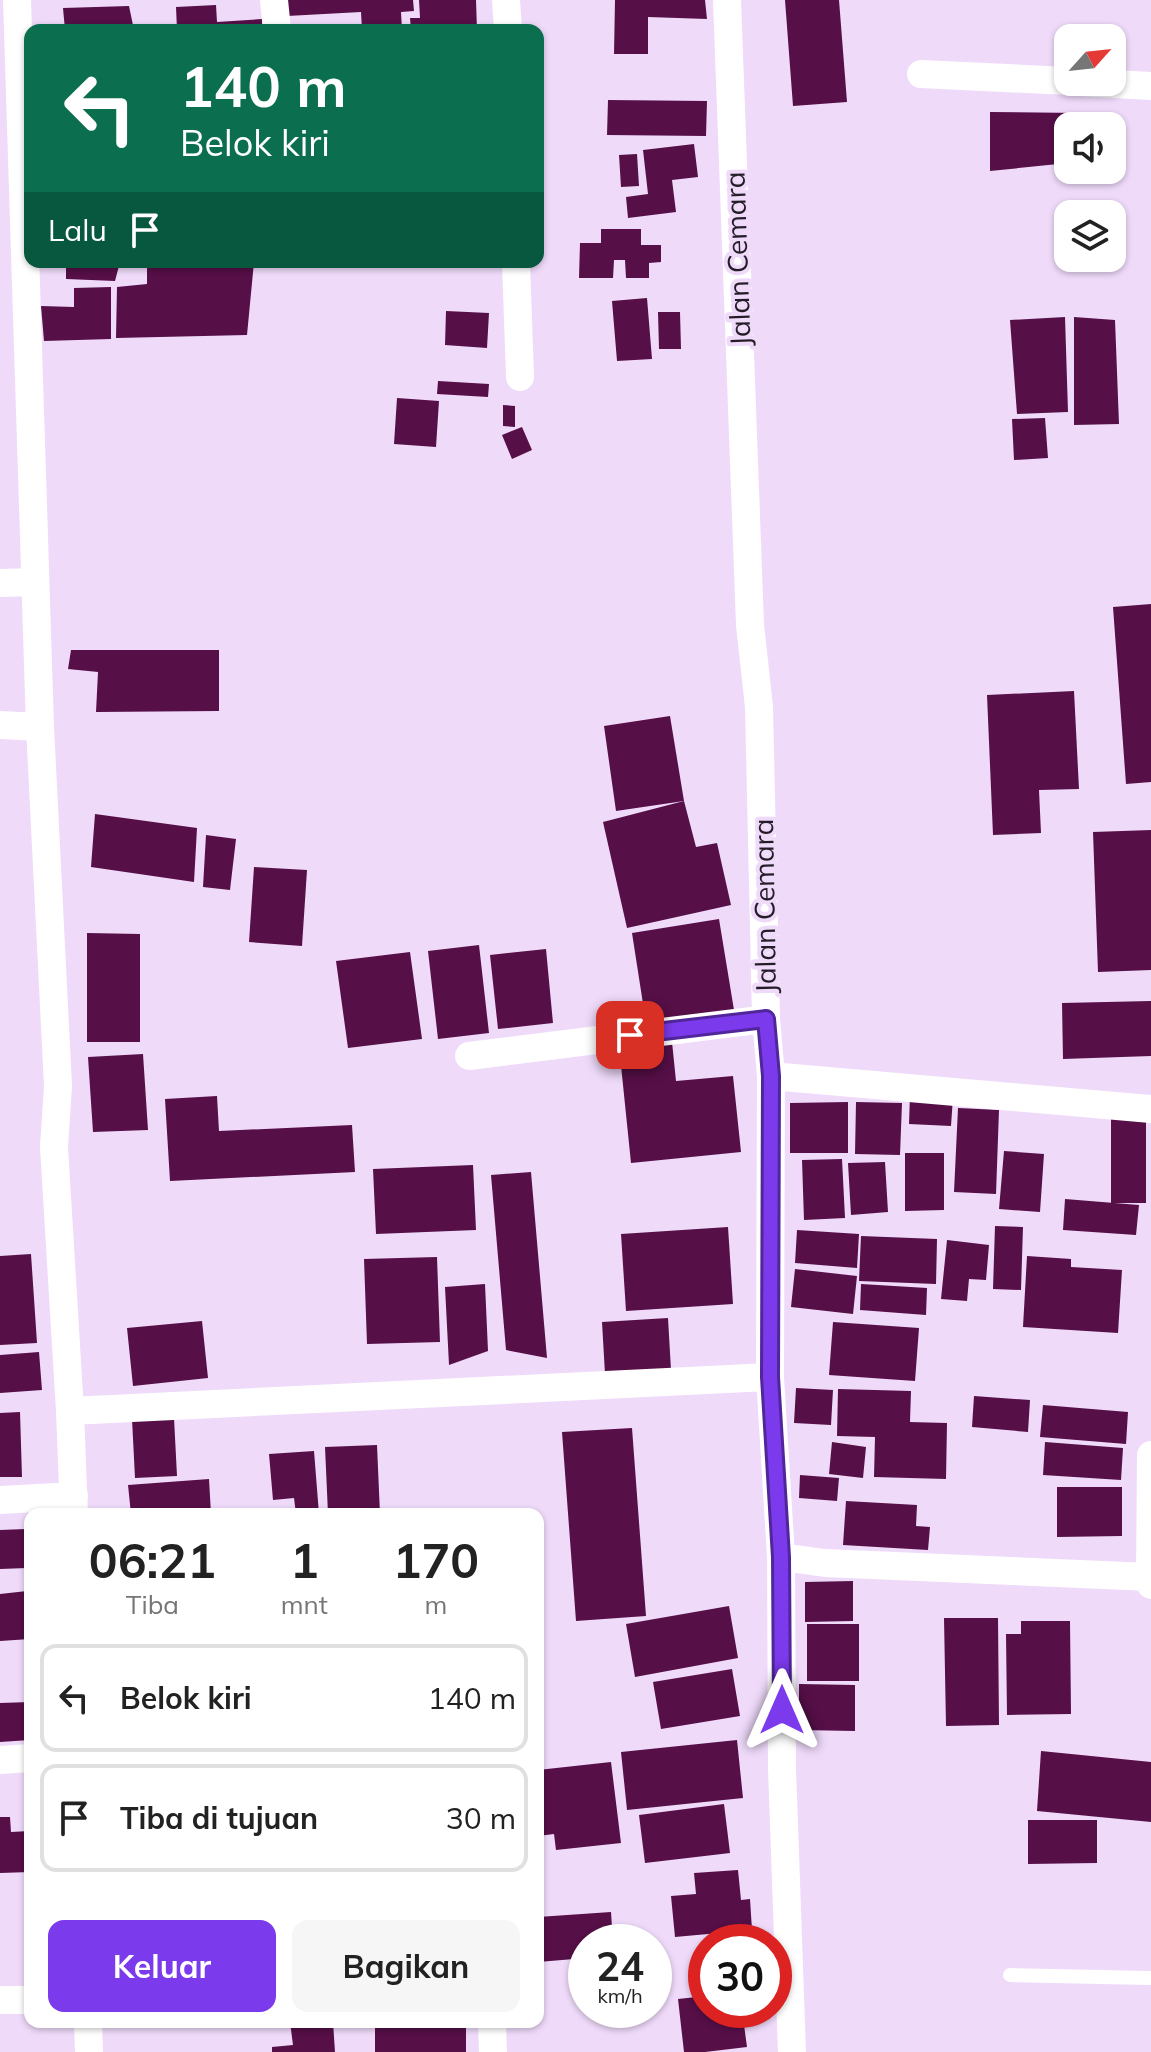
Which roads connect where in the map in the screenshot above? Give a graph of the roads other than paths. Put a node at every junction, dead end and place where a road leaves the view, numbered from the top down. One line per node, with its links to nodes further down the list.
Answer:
1 (17, 0): 11 (street)
2 (274, 0): 5 (street)
3 (506, 0): 6 (street)
4 (727, 0): 19 (street, Jalan Cemara)
5 (276, 24)
6 (508, 24)
7 (921, 74): 8 (street)
8 (1054, 80)
9 (1126, 85): 10 (street)
10 (1151, 86)
11 (24, 226)
12 (25, 268): 15 (street)
13 (516, 268): 14 (street)
14 (520, 377)
15 (35, 582): 16 (street); 18 (street)
16 (0, 583)
17 (0, 725): 18 (street)
18 (40, 727): 24 (street)
19 (766, 1019): 20 (street); 21 (street, Jalan Cemara)
20 (469, 1056)
21 (771, 1076): 22 (street); 23 (street, Jalan Cemara)
22 (1151, 1109)
23 (770, 1377): 24 (street); 28 (street, Jalan Cemara)
24 (70, 1411): 27 (street)
25 (1151, 1455): 29 (street)
26 (0, 1500): 27 (street)
27 (74, 1505)
28 (781, 1557): 29 (street); 40 (street, Jalan Cemara)
29 (1150, 1581)
30 (24, 1758): 31 (street)
31 (0, 1760)
32 (1010, 1975): 33 (lane)
33 (1151, 1978)
34 (0, 2000): 35 (street)
35 (24, 2000)
36 (88, 2028): 38 (street)
37 (492, 2028): 39 (street)
38 (89, 2052)
39 (493, 2052)
40 (792, 2052)

